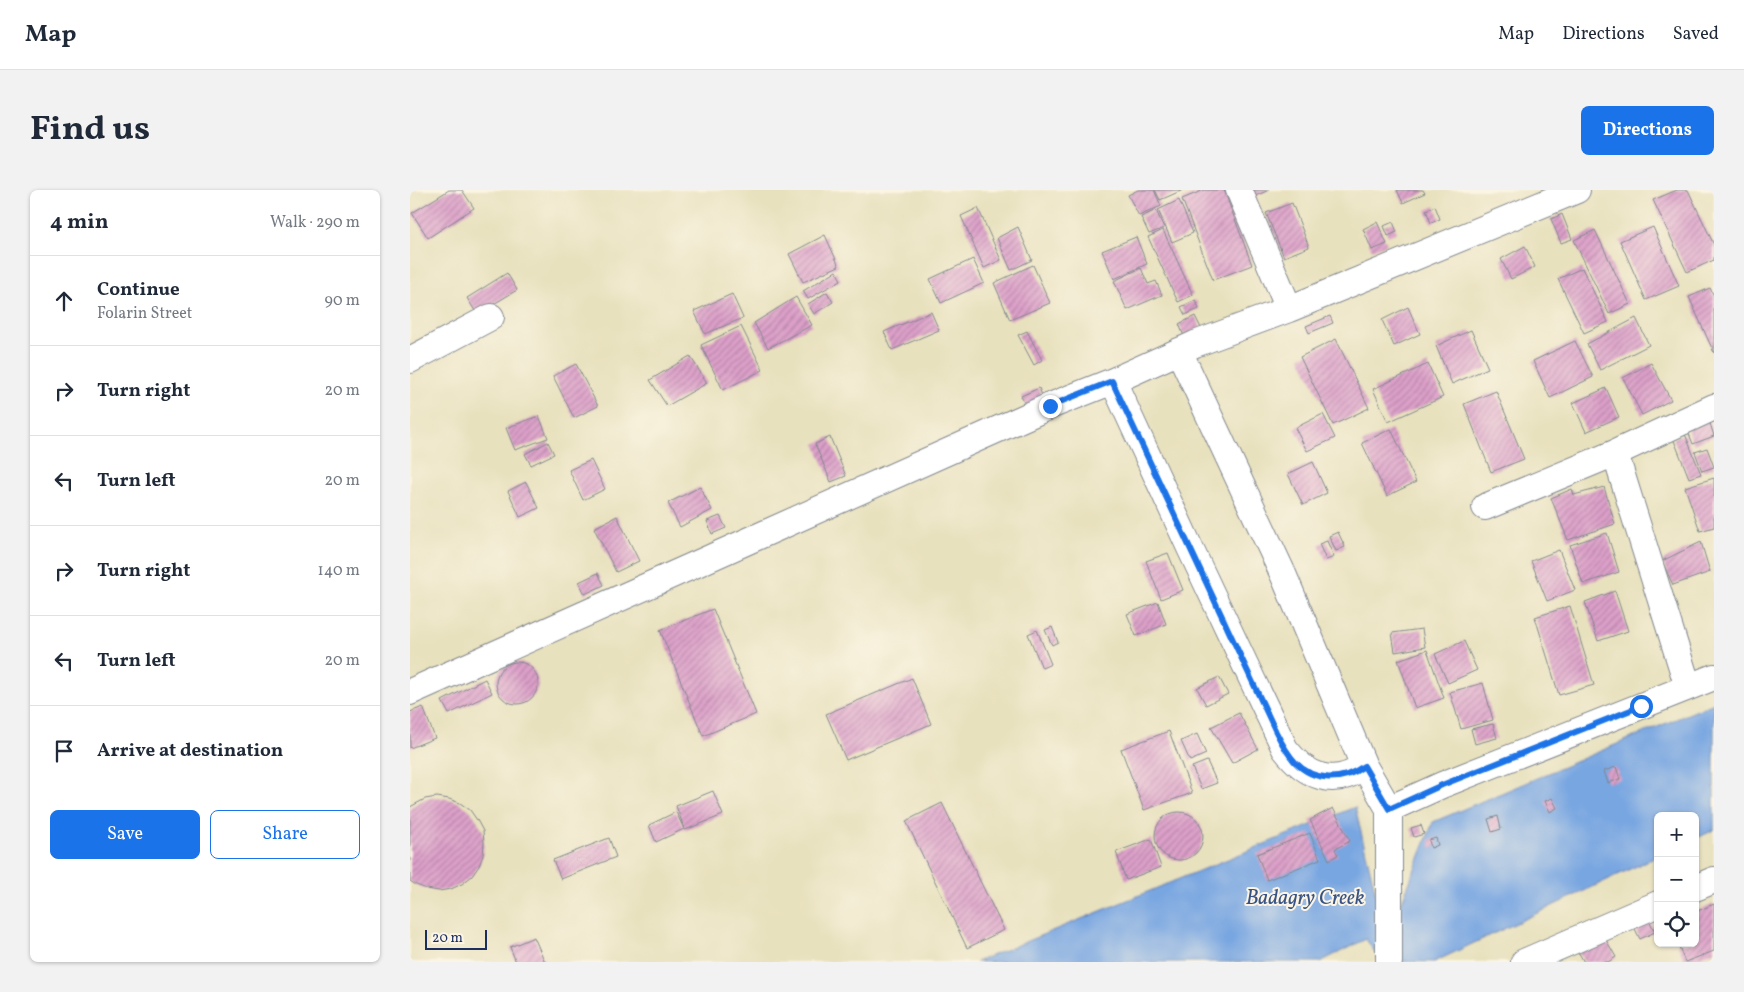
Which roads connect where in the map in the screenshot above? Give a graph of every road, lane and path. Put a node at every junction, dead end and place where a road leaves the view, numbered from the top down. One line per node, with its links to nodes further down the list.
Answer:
1 (1239, 190): 3 (street)
2 (1578, 190): 3 (street)
3 (1289, 309): 5 (street)
4 (491, 317): 6 (street)
5 (1179, 352): 7 (street); 14 (street)
6 (410, 360)
7 (1112, 381): 13 (street); 14 (street)
8 (1714, 407): 9 (street)
9 (1615, 453): 10 (street); 12 (street)
10 (1484, 507)
11 (1714, 677): 12 (street)
12 (1688, 687): 15 (street)
13 (410, 692)
14 (1364, 766): 15 (street)
15 (1389, 809): 19 (street)
16 (1714, 880): 17 (street)
17 (1699, 886)
18 (1654, 906): 20 (street)
19 (1389, 962)
20 (1524, 962)

